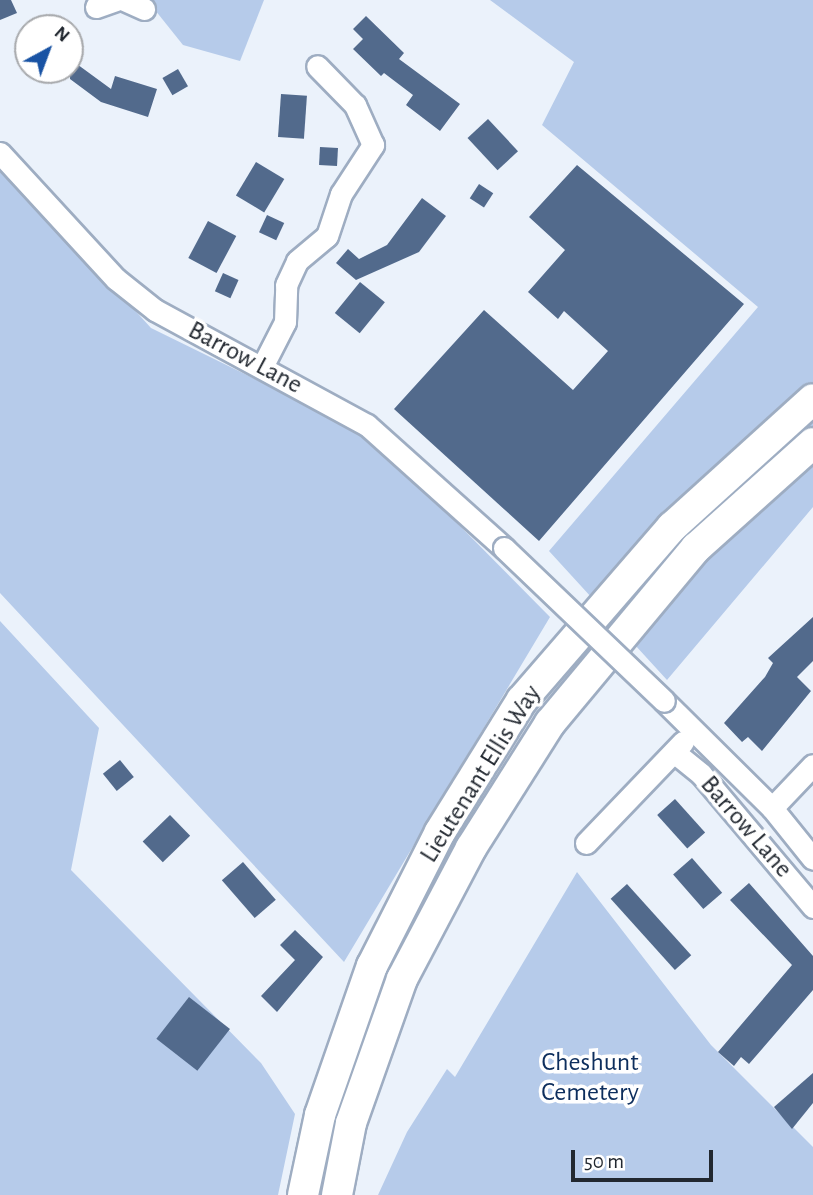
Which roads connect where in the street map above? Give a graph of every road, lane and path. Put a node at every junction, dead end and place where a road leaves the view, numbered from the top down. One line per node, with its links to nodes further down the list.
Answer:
1 (124, 0): 2 (street)
2 (144, 9)
3 (317, 66): 5 (street)
4 (0, 153): 5 (street, Barrow Lane)
5 (263, 365): 8 (street, Barrow Lane, bridge)
6 (813, 399): 15 (main road, Lieutenant Ellis Way)
7 (813, 443): 16 (main road, Lieutenant Ellis Way)
8 (695, 731): 9 (street); 11 (street, Barrow Lane)
9 (674, 752): 12 (street); 14 (street, Barrow Lane)
10 (813, 765): 11 (street)
11 (772, 808): 13 (street, Barrow Lane)
12 (586, 844)
13 (813, 859)
14 (813, 907)
15 (303, 1195)
16 (337, 1195)

